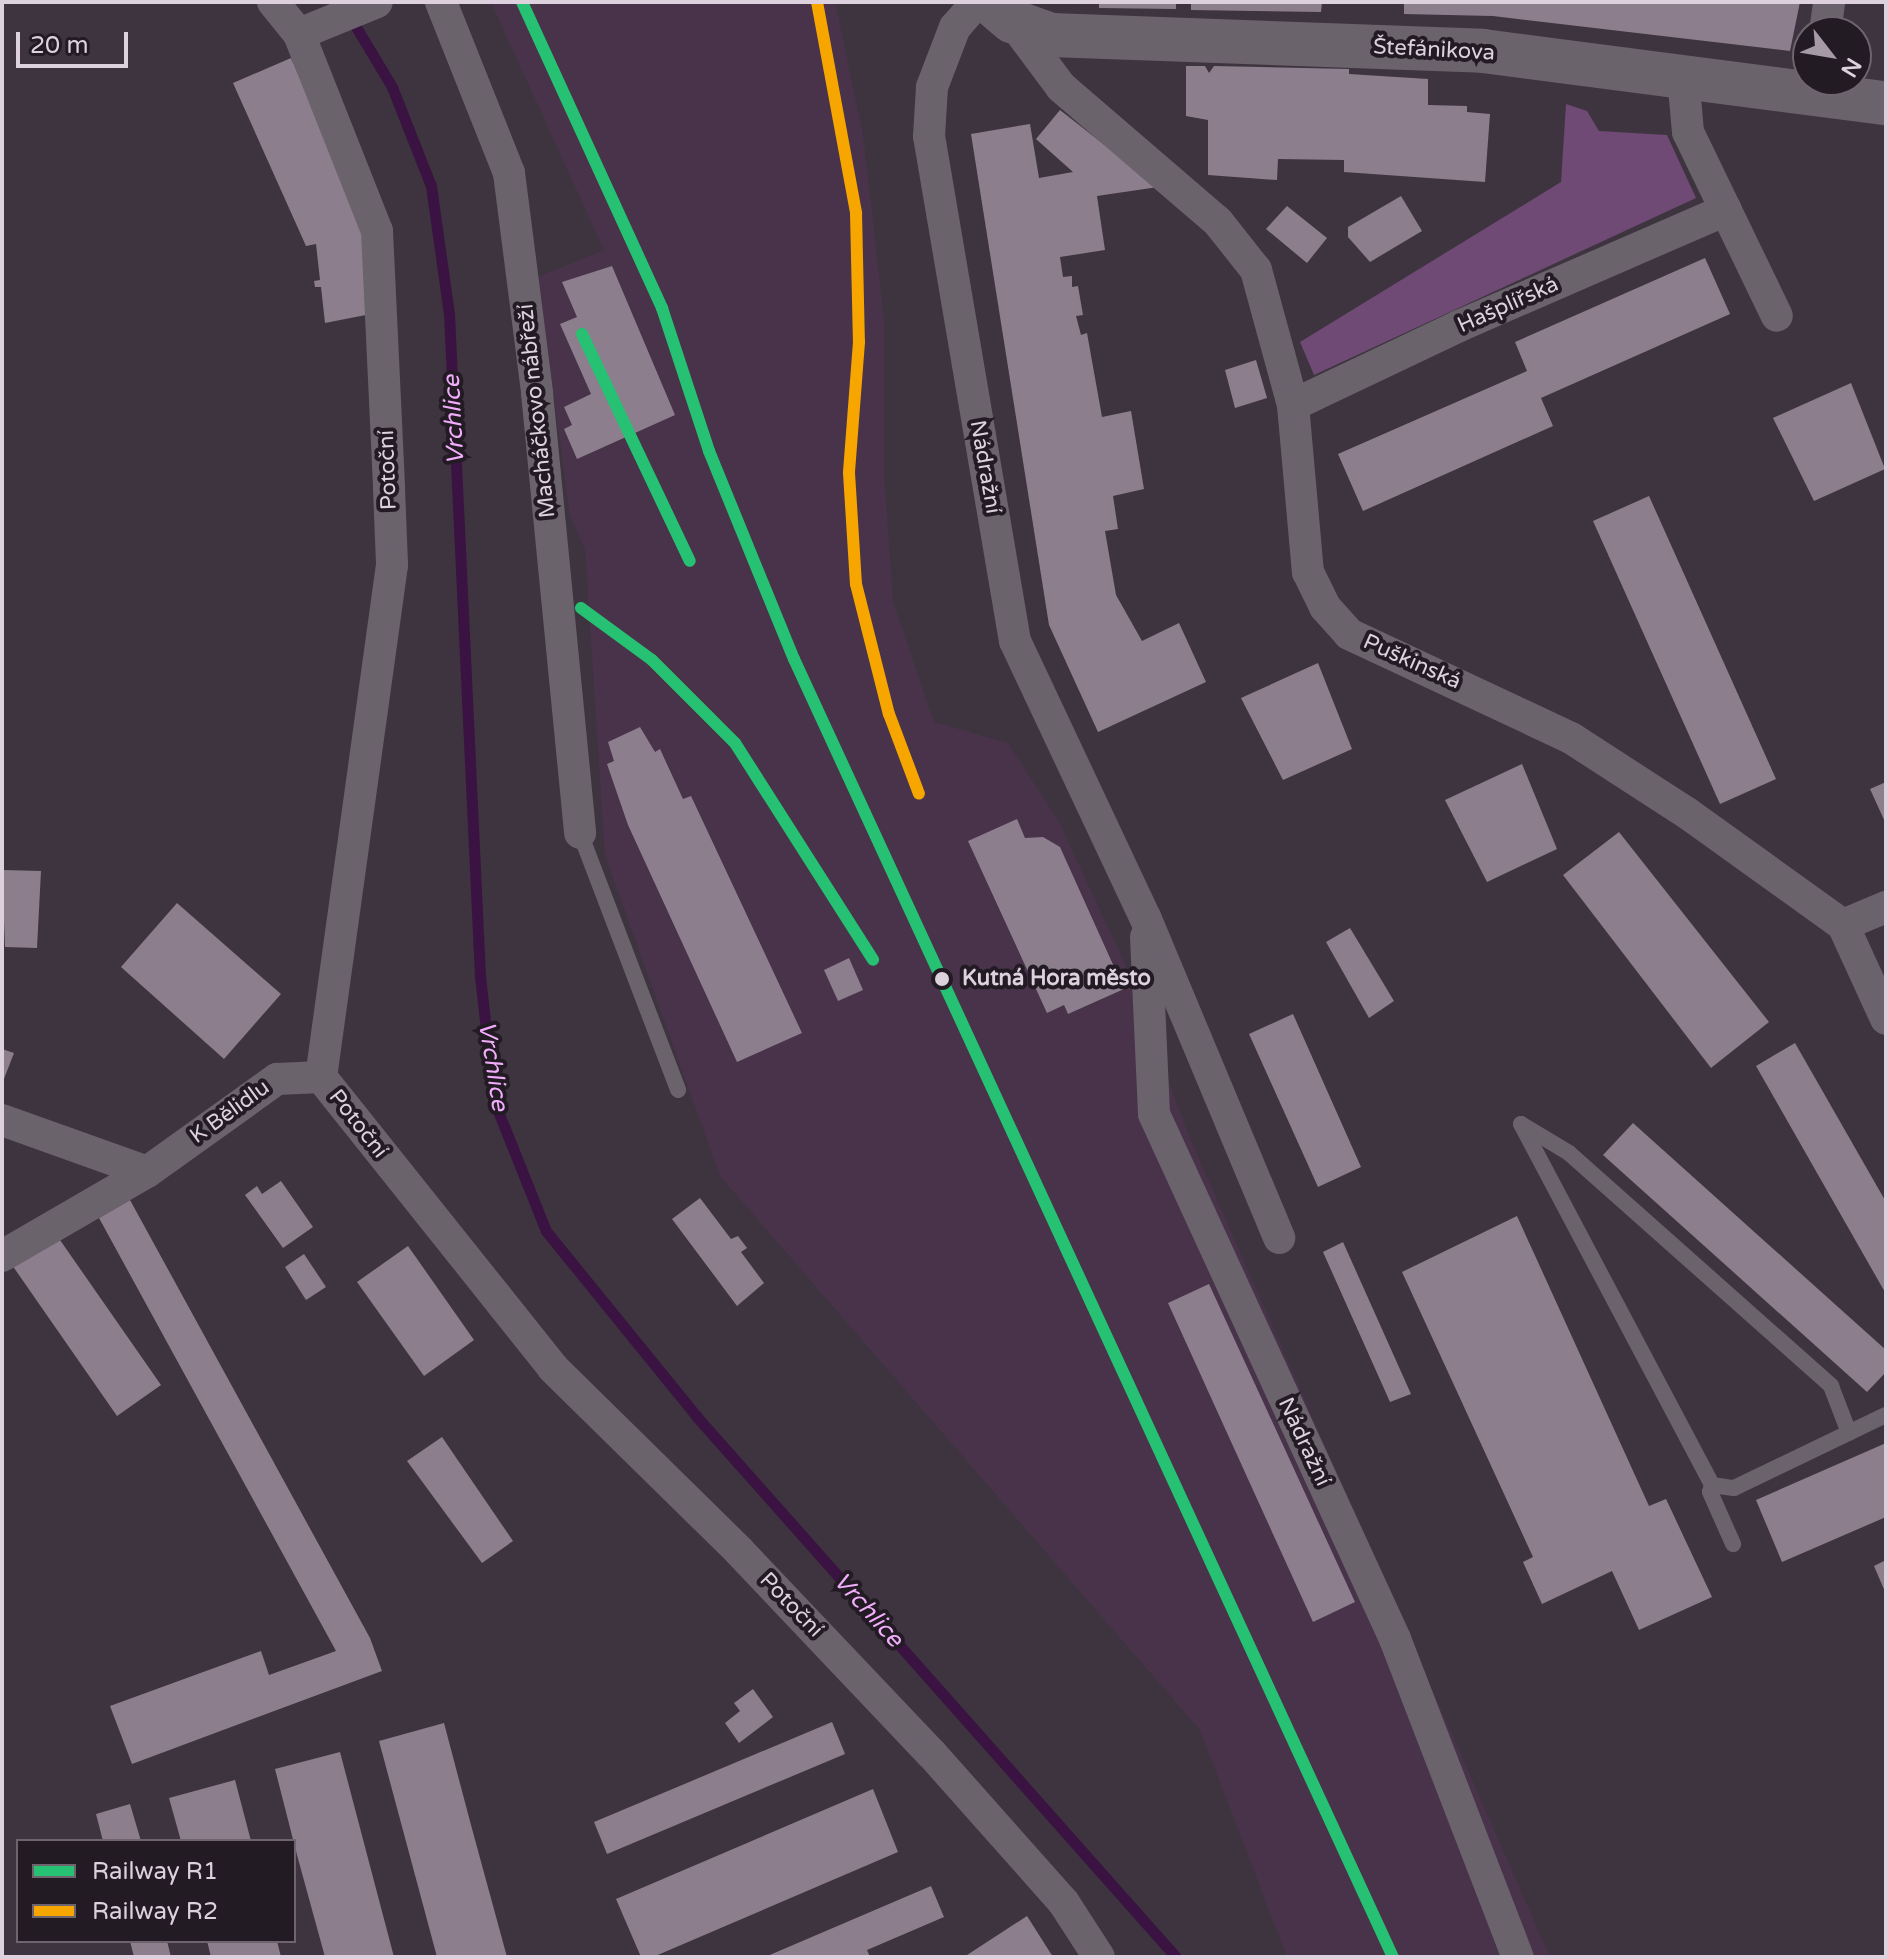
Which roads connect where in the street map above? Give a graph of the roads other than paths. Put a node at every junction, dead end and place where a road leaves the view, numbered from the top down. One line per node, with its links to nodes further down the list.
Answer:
1 (273, 2): 5 (street, Potoční)
2 (377, 2): 5 (street)
3 (441, 2): 13 (street, Macháčkovo nábřeží)
4 (993, 8): 6 (street, Štefánikova); 12 (street, Puškinská); 15 (street, Nádražní)
5 (311, 29): 18 (street, Potoční)
6 (1683, 76): 7 (street, Štefánikova); 10 (street)
7 (1792, 85)
8 (1857, 96): 9 (street, Štefánikova)
9 (1886, 103)
10 (1726, 210): 11 (street); 12 (street, Hašplířská)
11 (1777, 316)
12 (1293, 405): 16 (street, Puškinská)
13 (580, 833): 19 (lane)
14 (1886, 907): 16 (street)
15 (1145, 917): 22 (street, Nádražní); 29 (street, Nádražní)
16 (1843, 925): 17 (street, Puškinská)
17 (1886, 1019)
18 (321, 1077): 21 (street, K Bělidlu); 28 (street, Potoční)
19 (678, 1090)
20 (2, 1120): 21 (street)
21 (147, 1172): 23 (street, K Bělidlu)
22 (1279, 1238)
23 (2, 1256)
24 (1886, 1415): 25 (lane)
25 (1849, 1433): 26 (lane); 26 (lane)
26 (1712, 1485): 27 (lane)
27 (1733, 1544)
28 (1099, 1957)
29 (1518, 1957)

